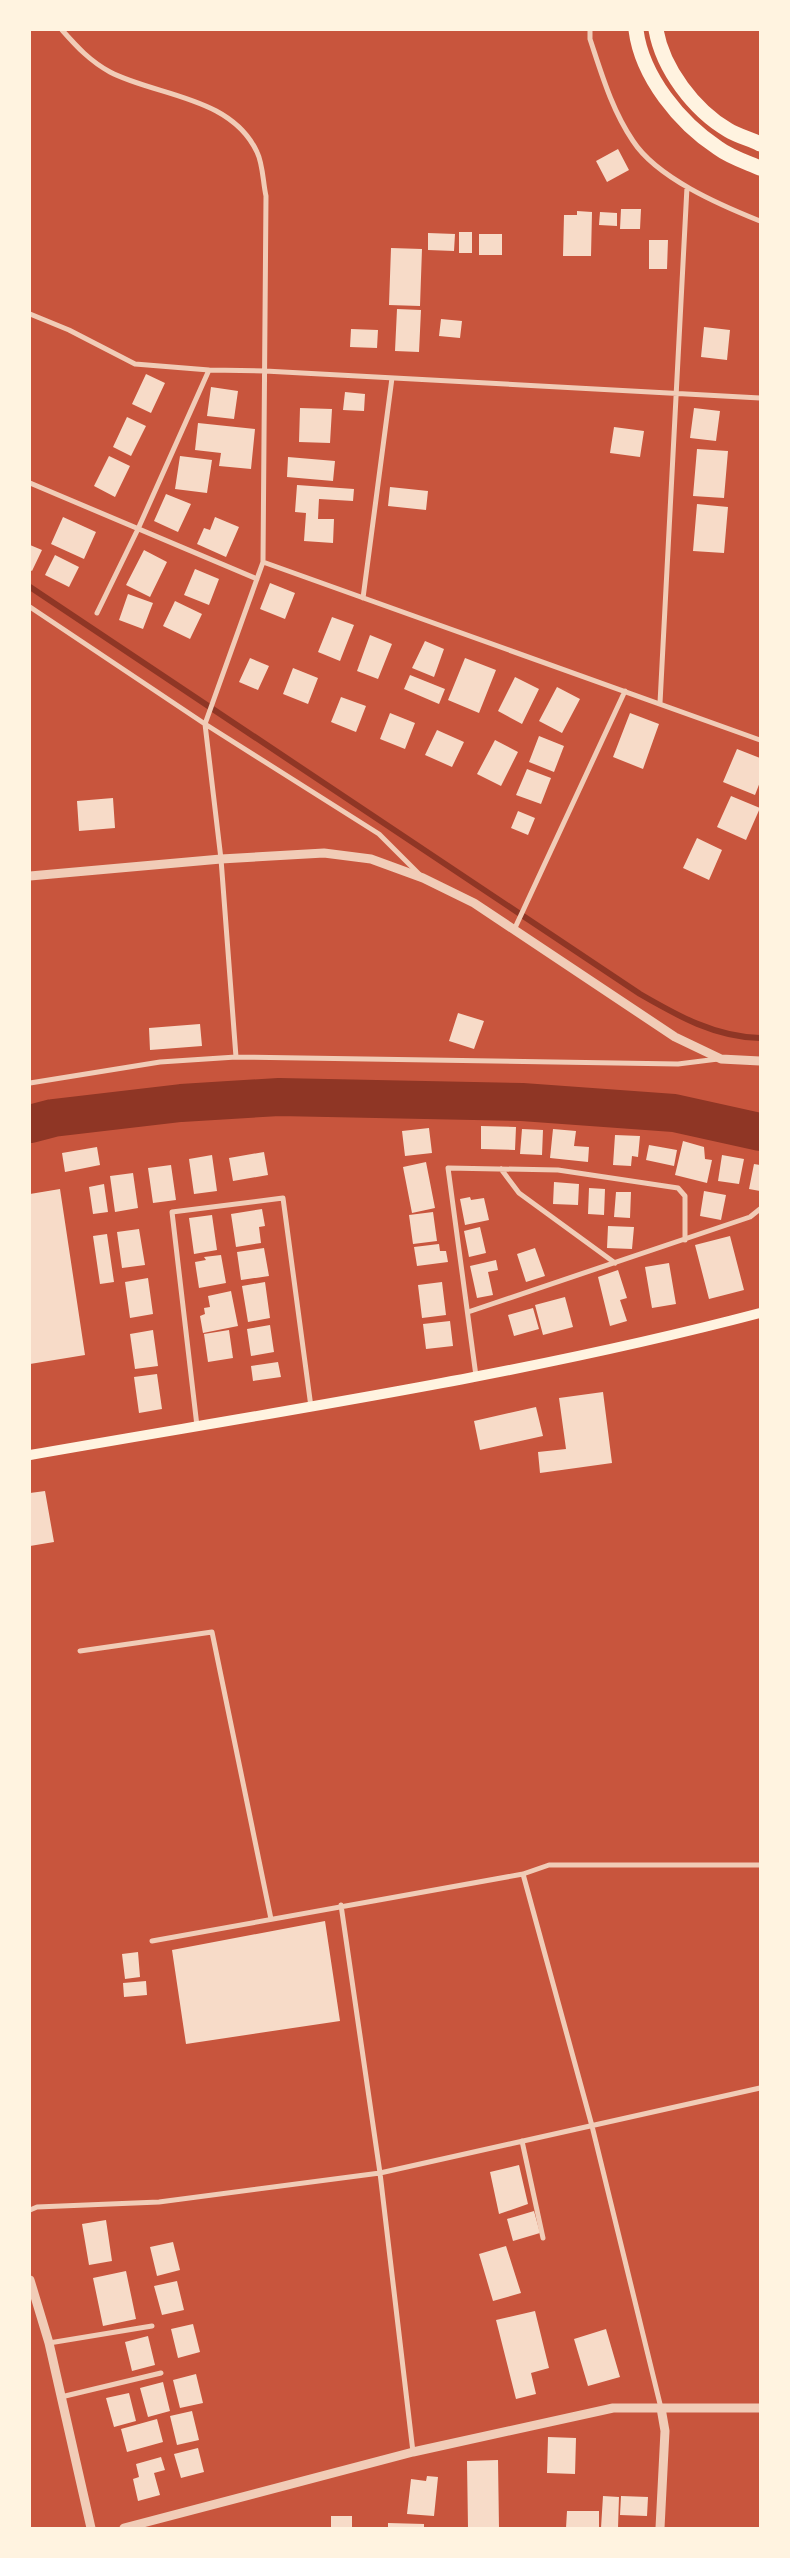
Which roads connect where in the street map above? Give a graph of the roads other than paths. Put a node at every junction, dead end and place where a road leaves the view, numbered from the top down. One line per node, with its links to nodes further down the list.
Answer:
1 (62, 30): 11 (street)
2 (590, 30): 7 (street)
3 (636, 30): 6 (highway)
4 (656, 30): 5 (highway)
5 (760, 144)
6 (760, 168)
7 (687, 187): 8 (street); 13 (street)
8 (760, 222)
9 (30, 314): 10 (street)
10 (208, 370): 11 (street); 16 (street)
11 (264, 371): 12 (street); 17 (street)
12 (392, 378): 13 (street); 19 (street)
13 (676, 393): 14 (street); 23 (street)
14 (760, 398)
15 (30, 483): 16 (street)
16 (138, 529): 18 (street); 21 (street)
17 (263, 562): 18 (street); 19 (street)
18 (257, 579): 24 (street)
19 (363, 598): 22 (street)
20 (30, 607): 24 (street)
21 (97, 613)
22 (625, 691): 23 (street); 29 (street)
23 (660, 704): 25 (street)
24 (205, 724): 26 (street); 28 (street)
25 (760, 740)
26 (221, 859): 27 (street); 28 (street); 30 (street)
27 (30, 876)
28 (423, 878): 29 (street)
29 (513, 930): 31 (street)
30 (236, 1057): 31 (street); 33 (street)
31 (721, 1059): 32 (street)
32 (760, 1061)
33 (30, 1083)
34 (501, 1170): 36 (street); 37 (street); 38 (street)
35 (760, 1210): 36 (street)
36 (686, 1240): 37 (street)
37 (615, 1263): 38 (street)
38 (468, 1312): 40 (street)
39 (760, 1313): 40 (main road)
40 (476, 1377): 41 (main road)
41 (311, 1407): 42 (main road); 42 (street)
42 (197, 1426): 43 (main road)
43 (30, 1455)
44 (80, 1651): 48 (street)
45 (760, 1865): 46 (street)
46 (523, 1874): 47 (street); 51 (street)
47 (341, 1905): 48 (street); 53 (street)
48 (271, 1919): 49 (street)
49 (152, 1941)
50 (760, 2088): 51 (street)
51 (592, 2126): 52 (street); 61 (street)
52 (522, 2141): 53 (street); 55 (street)
53 (380, 2173): 54 (street); 63 (street)
54 (30, 2210)
55 (544, 2238)
56 (30, 2280): 58 (street)
57 (152, 2326): 58 (street)
58 (48, 2343): 60 (street)
59 (161, 2373): 60 (street)
60 (61, 2397): 64 (street)
61 (661, 2408): 62 (street); 63 (street); 66 (street)
62 (760, 2408)
63 (414, 2452): 65 (street)
64 (91, 2528)
65 (124, 2528)
66 (660, 2528)

